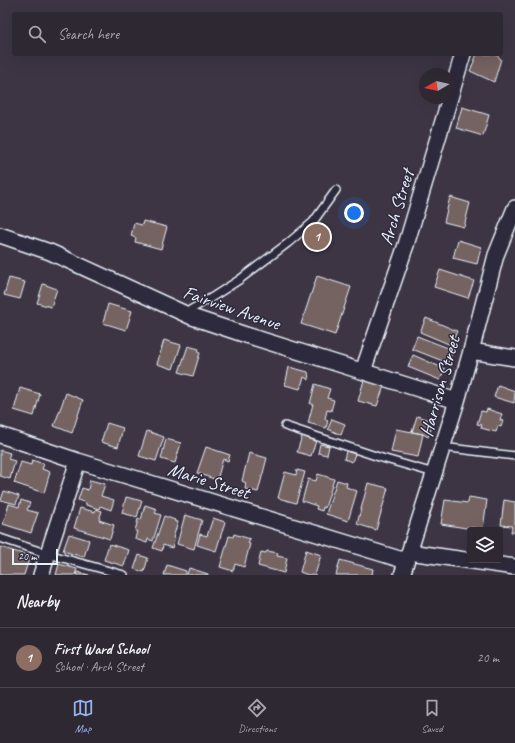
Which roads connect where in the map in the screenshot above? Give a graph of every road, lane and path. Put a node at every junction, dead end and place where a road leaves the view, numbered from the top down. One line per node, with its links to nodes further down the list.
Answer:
1 (462, 56): 8 (street, Arch Street)
2 (336, 190): 5 (lane)
3 (515, 208): 6 (street, Harrison Street)
4 (0, 235): 5 (street, Fairview Avenue)
5 (184, 313): 8 (street, Fairview Avenue)
6 (471, 351): 7 (street); 9 (street, Harrison Street)
7 (515, 358)
8 (363, 371): 9 (street, Fairview Avenue)
9 (457, 401): 12 (street, Harrison Street)
10 (285, 426): 15 (lane)
11 (0, 435): 14 (street, Marie Street)
12 (442, 447): 13 (lane); 15 (street, Harrison Street)
13 (515, 456)
14 (78, 461): 17 (street); 18 (street, Marie Street)
15 (434, 473): 18 (street, Harrison Street)
16 (0, 538): 17 (lane)
17 (48, 554): 20 (street); 21 (lane)
18 (405, 563): 19 (street, Marie Street)
19 (515, 567)
20 (41, 575)
21 (124, 575)

